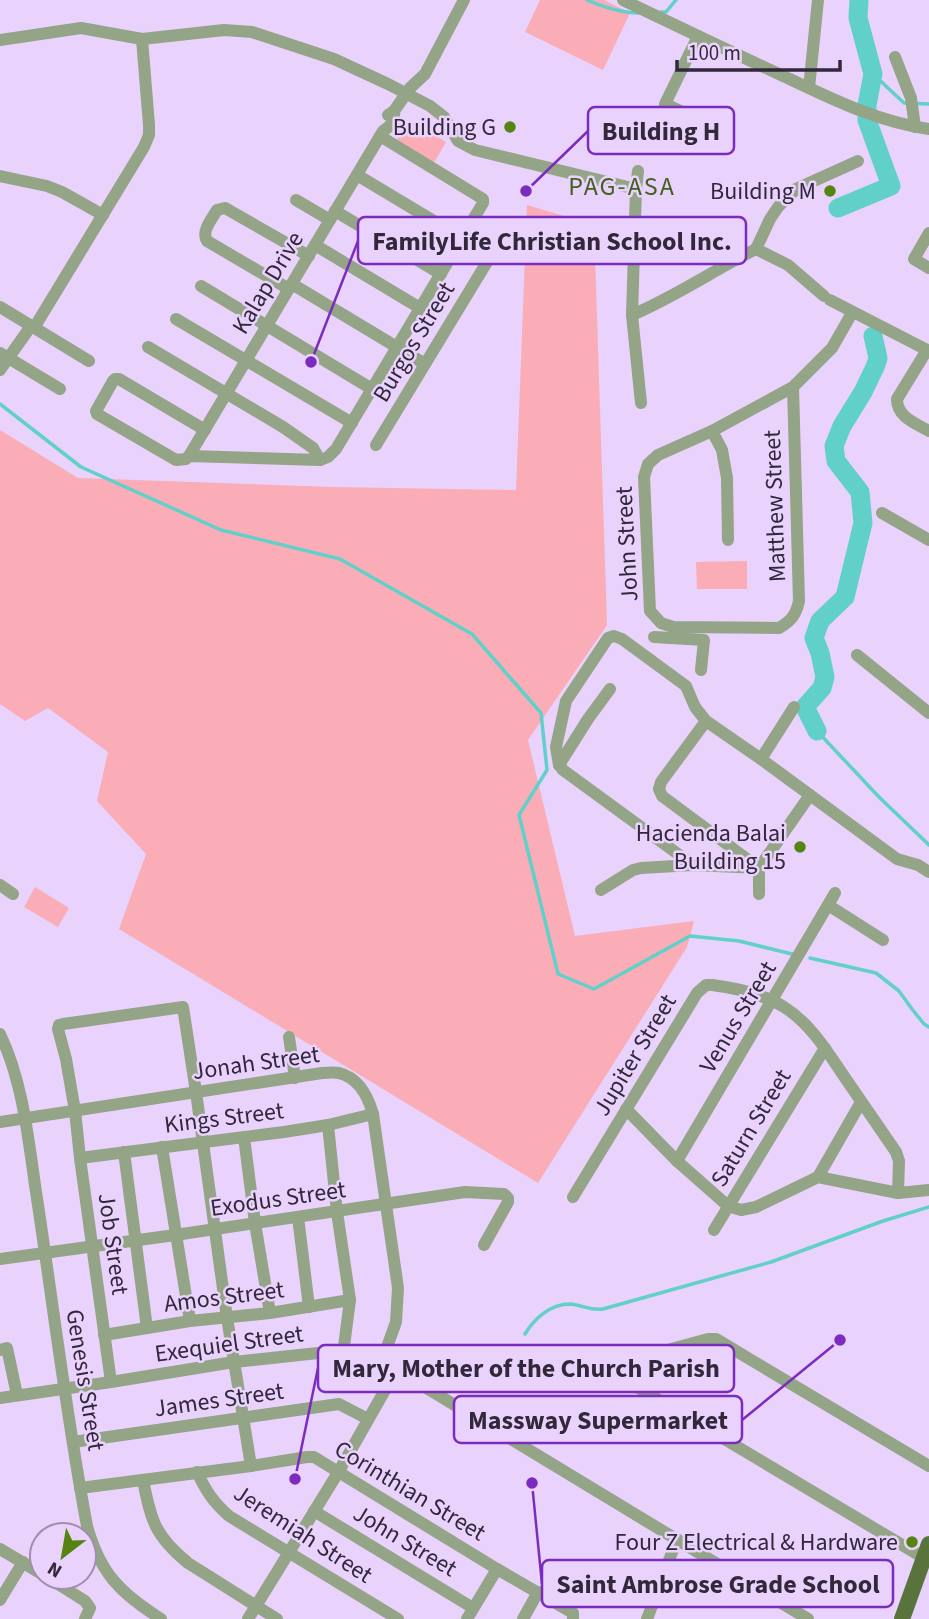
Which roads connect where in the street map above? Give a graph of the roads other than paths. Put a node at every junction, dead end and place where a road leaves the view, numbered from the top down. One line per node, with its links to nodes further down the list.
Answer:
1 (464, 0): 9 (street, Kalap Drive)
2 (623, 0): 4 (street)
3 (818, 0): 8 (street)
4 (698, 36): 8 (street); 11 (street)
5 (142, 39): 6 (street); 9 (street); 20 (street)
6 (0, 40)
7 (895, 58): 10 (street)
8 (809, 88): 10 (street)
9 (405, 93): 13 (street, Kalap Drive); 18 (street)
10 (915, 127): 12 (street)
11 (719, 129)
12 (929, 129)
13 (382, 133): 16 (street, Kalap Drive); 23 (street)
14 (858, 162): 25 (street)
15 (638, 171): 18 (street)
16 (357, 175): 21 (street, Kalap Drive); 23 (street)
17 (0, 176): 20 (street)
18 (636, 189): 33 (street)
19 (296, 200): 21 (street)
20 (103, 215): 37 (street)
21 (333, 216): 24 (street, Kalap Drive); 28 (street)
22 (929, 233): 27 (street)
23 (462, 238): 28 (street)
24 (312, 250): 30 (street, Kalap Drive); 30 (street); 32 (street)
25 (756, 250): 33 (street); 34 (street)
26 (487, 262): 44 (street, Burgos Street)
27 (929, 268)
28 (441, 274): 32 (street)
29 (201, 286): 36 (street)
30 (290, 287): 36 (street, Kalap Drive); 39 (street)
31 (0, 307): 37 (street)
32 (421, 308): 39 (street)
33 (632, 315): 50 (street)
34 (856, 315): 40 (street); 46 (street, John Street)
35 (176, 319): 42 (street)
36 (267, 326): 42 (street, Kalap Drive); 48 (street)
37 (32, 327): 41 (street); 43 (street)
38 (148, 347): 49 (street)
39 (397, 347): 44 (street); 48 (street)
40 (928, 350): 54 (street)
41 (4, 356): 45 (street); 47 (street)
42 (246, 360): 49 (street, Kalap Drive); 51 (street)
43 (89, 361)
44 (425, 364): 55 (street, Burgos Street)
45 (0, 370)
46 (793, 387): 53 (street, John Street); 61 (street, Matthew Street)
47 (60, 389)
48 (372, 389): 51 (street)
49 (226, 393): 52 (street, Kalap Drive); 57 (street)
50 (641, 403)
51 (352, 423): 57 (street)
52 (205, 430): 56 (street, Kalap Drive); 56 (street)
53 (712, 431): 59 (street); 62 (street, John Street)
54 (929, 431)
55 (376, 445)
56 (189, 456): 57 (street)
57 (320, 460)
58 (882, 513): 60 (street)
59 (728, 540)
60 (929, 540)
61 (790, 622): 62 (street, John Street)
62 (703, 633): 63 (street); 65 (street)
63 (654, 638)
64 (858, 655): 68 (street)
65 (701, 670)
66 (610, 689): 71 (street)
67 (794, 706): 70 (street)
68 (929, 713)
69 (706, 721): 70 (street); 71 (street); 74 (street)
70 (761, 759): 72 (street)
71 (559, 765): 73 (street)
72 (810, 795): 74 (street); 75 (street)
73 (693, 865): 74 (street); 77 (street)
74 (759, 868): 79 (street)
75 (929, 872)
76 (0, 885): 78 (street)
77 (601, 890)
78 (13, 894)
79 (759, 894)
80 (884, 940): 81 (street, Venus Street)
81 (773, 1000): 84 (street, Jupiter Street); 88 (street, Jupiter Street); 99 (street, Venus Street)
82 (0, 1034): 91 (street, Genesis Street)
83 (289, 1037): 85 (street)
84 (825, 1048): 87 (street, Jupiter Street); 105 (street, Saturn Street)
85 (295, 1078): 86 (street, Jonah Street); 90 (street, Jonah Street)
86 (197, 1092): 89 (street, Jonah Street); 89 (street, Job Street); 95 (street)
87 (861, 1102): 100 (street); 102 (street, Jupiter Street)
88 (626, 1109): 99 (street); 103 (street, Jupiter Street)
89 (75, 1111): 91 (street, Jonah Street); 98 (street, Job Street)
90 (373, 1114): 93 (street, Kings Street); 104 (street, Jonah Street)
91 (24, 1118): 92 (street, Jonah Street); 115 (street, Genesis Street)
92 (0, 1122)
93 (328, 1125): 94 (street, Kings Street); 106 (street)
94 (244, 1137): 95 (street, Kings Street); 108 (street)
95 (202, 1142): 96 (street, Kings Street); 109 (street)
96 (162, 1147): 97 (street, Kings Street); 111 (street)
97 (124, 1152): 98 (street, Kings Street); 112 (street)
98 (80, 1158): 114 (street, Job Street)
99 (677, 1161): 105 (street)
100 (817, 1177): 102 (street); 105 (street)
101 (929, 1190): 102 (street)
102 (898, 1193)
103 (573, 1197)
104 (386, 1205): 106 (street, Exodus Street); 113 (street, Exodus Street); 126 (street, Jonah Street)
105 (728, 1206): 110 (street, Saturn Street)
106 (337, 1212): 107 (street, Exodus Street); 117 (street)
107 (299, 1217): 108 (street, Exodus Street); 118 (street)
108 (255, 1223): 109 (street, Exodus Street); 119 (street)
109 (215, 1229): 111 (street, Exodus Street); 120 (street)
110 (714, 1230)
111 (175, 1236): 112 (street, Exodus Street); 121 (street)
112 (136, 1241): 114 (street, Exodus Street); 122 (street)
113 (484, 1245)
114 (93, 1247): 115 (street, Exodus Street); 123 (street, Job Street)
115 (45, 1253): 116 (street, Exodus Street); 132 (street, Genesis Street)
116 (0, 1259)
117 (350, 1300): 118 (street, Amos Street); 125 (street)
118 (309, 1307): 119 (street, Amos Street)
119 (270, 1313): 120 (street, Amos Street)
120 (227, 1318): 121 (street, Amos Street); 127 (street)
121 (190, 1321): 122 (street, Amos Street)
122 (148, 1328): 123 (street, Amos Street)
123 (104, 1335): 130 (street, Job Street)
124 (3, 1349): 133 (street)
125 (343, 1354): 126 (street, Exequiel Street); 127 (street, Exequiel Street)
126 (382, 1361): 128 (street, Exequiel Street)
127 (234, 1362): 130 (street, Exequiel Street); 135 (street)
128 (397, 1369): 136 (street); 145 (street, Exequiel Street)
129 (612, 1370): 131 (street); 139 (street); 147 (street)
130 (111, 1382): 132 (street, Exequiel Street)
131 (580, 1384)
132 (64, 1389): 133 (street, Exequiel Street); 137 (street, Genesis Street)
133 (16, 1395): 134 (street, Exequiel Street)
134 (0, 1398)
135 (244, 1418): 136 (street, James Street); 137 (street, James Street); 138 (street)
136 (368, 1419): 140 (street)
137 (73, 1442): 143 (street, Genesis Street)
138 (251, 1466): 140 (street, Corinthian Street); 141 (street, Corinthian Street)
139 (929, 1466)
140 (339, 1471): 144 (street); 151 (street, Corinthian Street)
141 (197, 1472): 142 (street, Corinthian Street); 148 (street, Jeremiah Street)
142 (143, 1480): 143 (street, Corinthian Street); 155 (street)
143 (80, 1488): 158 (street, Genesis Street)
144 (314, 1511): 148 (street); 156 (street, John Street)
145 (677, 1539): 164 (street); 165 (street, Exequiel Street)
146 (0, 1549): 149 (street)
147 (927, 1551): 166 (main road)
148 (289, 1554): 155 (street); 161 (street, Jeremiah Street)
149 (23, 1563): 150 (street); 154 (street)
150 (28, 1566)
151 (496, 1569): 153 (street, Corinthian Street); 156 (street)
152 (69, 1591): 157 (street)
153 (538, 1592): 162 (street); 163 (street, Corinthian Street)
154 (0, 1600)
155 (256, 1606): 159 (street); 160 (street)
156 (470, 1613)
157 (85, 1619)
158 (160, 1619)
159 (248, 1619)
160 (278, 1619)
161 (398, 1619)
162 (523, 1619)
163 (573, 1619)
164 (647, 1619)
165 (808, 1619)
166 (902, 1619)

